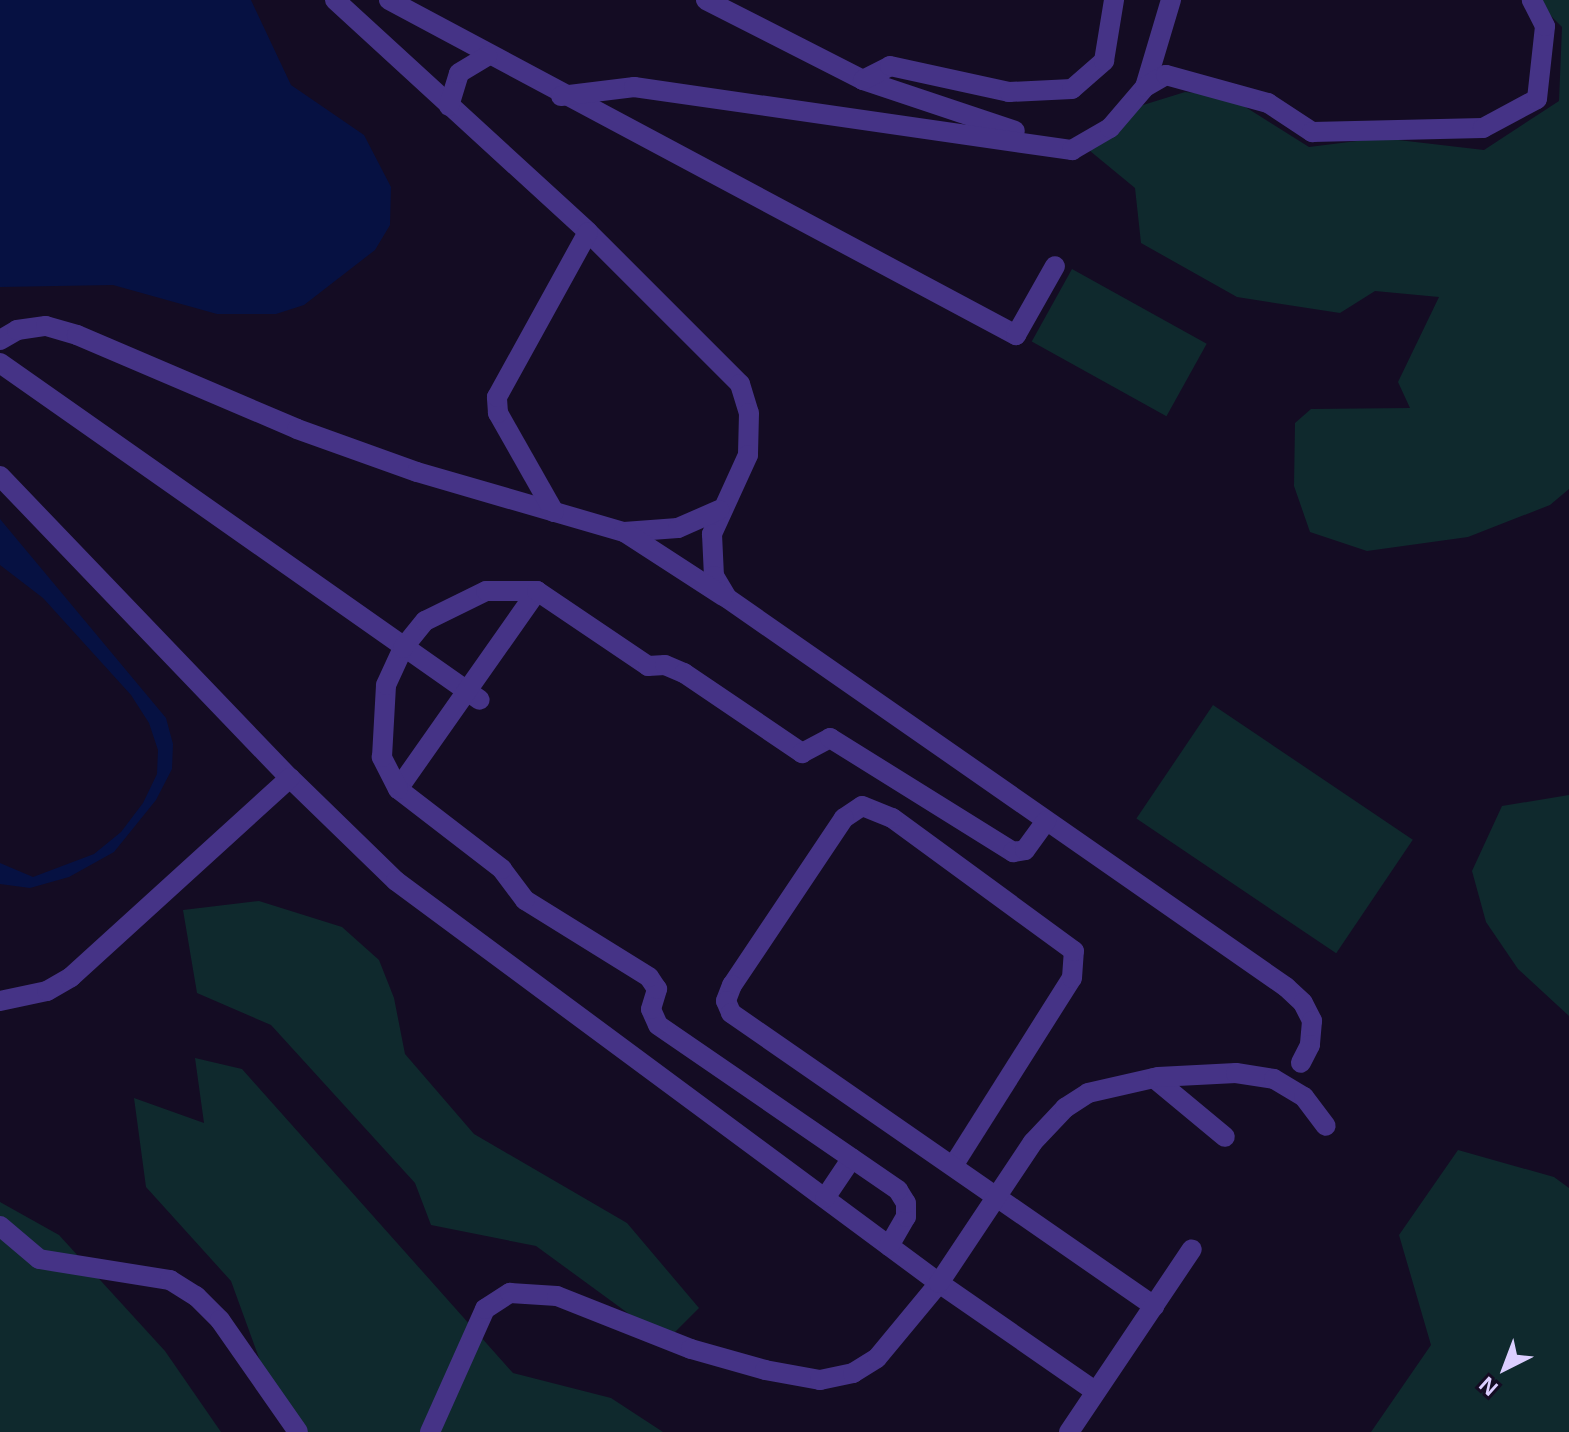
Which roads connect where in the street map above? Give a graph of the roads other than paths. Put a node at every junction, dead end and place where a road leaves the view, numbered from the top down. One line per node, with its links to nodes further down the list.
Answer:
1 (335, 0): 11 (lane)
2 (389, 0): 7 (lane)
3 (706, 0): 8 (lane)
4 (1114, 0): 8 (lane)
5 (1171, 0): 9 (lane)
6 (1532, 0): 9 (lane)
7 (487, 56): 10 (lane); 11 (lane)
8 (863, 80): 12 (lane)
9 (1145, 87): 12 (lane)
10 (561, 96): 12 (lane); 14 (lane)
11 (449, 106): 13 (lane)
12 (1072, 150)
13 (588, 232): 18 (lane); 19 (lane)
14 (1055, 266)
15 (0, 340): 19 (lane)
16 (4, 366): 23 (lane)
17 (0, 476): 25 (lane)
18 (719, 510): 20 (lane); 22 (lane)
19 (554, 512): 20 (lane)
20 (624, 532): 22 (lane)
21 (537, 591): 23 (lane); 24 (lane); 27 (lane)
22 (727, 598): 27 (lane)
23 (403, 648): 24 (lane); 26 (lane)
24 (473, 696): 26 (lane)
25 (290, 778): 28 (lane); 38 (lane)
26 (398, 789): 35 (lane)
27 (1046, 821): 31 (lane)
28 (47, 991): 29 (lane); 30 (lane)
29 (0, 1001)
30 (0, 1014)
31 (1301, 1063)
32 (1154, 1078): 33 (lane); 34 (lane); 37 (lane)
33 (1326, 1126)
34 (1225, 1137)
35 (852, 1158): 38 (lane); 40 (lane)
36 (953, 1166): 36 (lane); 37 (lane)
37 (995, 1195): 42 (lane); 43 (lane)
38 (825, 1198): 40 (lane)
39 (0, 1226): 45 (lane)
40 (889, 1246): 42 (lane)
41 (1192, 1249): 43 (lane)
42 (939, 1283): 44 (lane); 46 (lane)
43 (1154, 1306): 44 (lane)
44 (1095, 1391): 47 (lane)
45 (298, 1432)
46 (430, 1432)
47 (1069, 1432)

